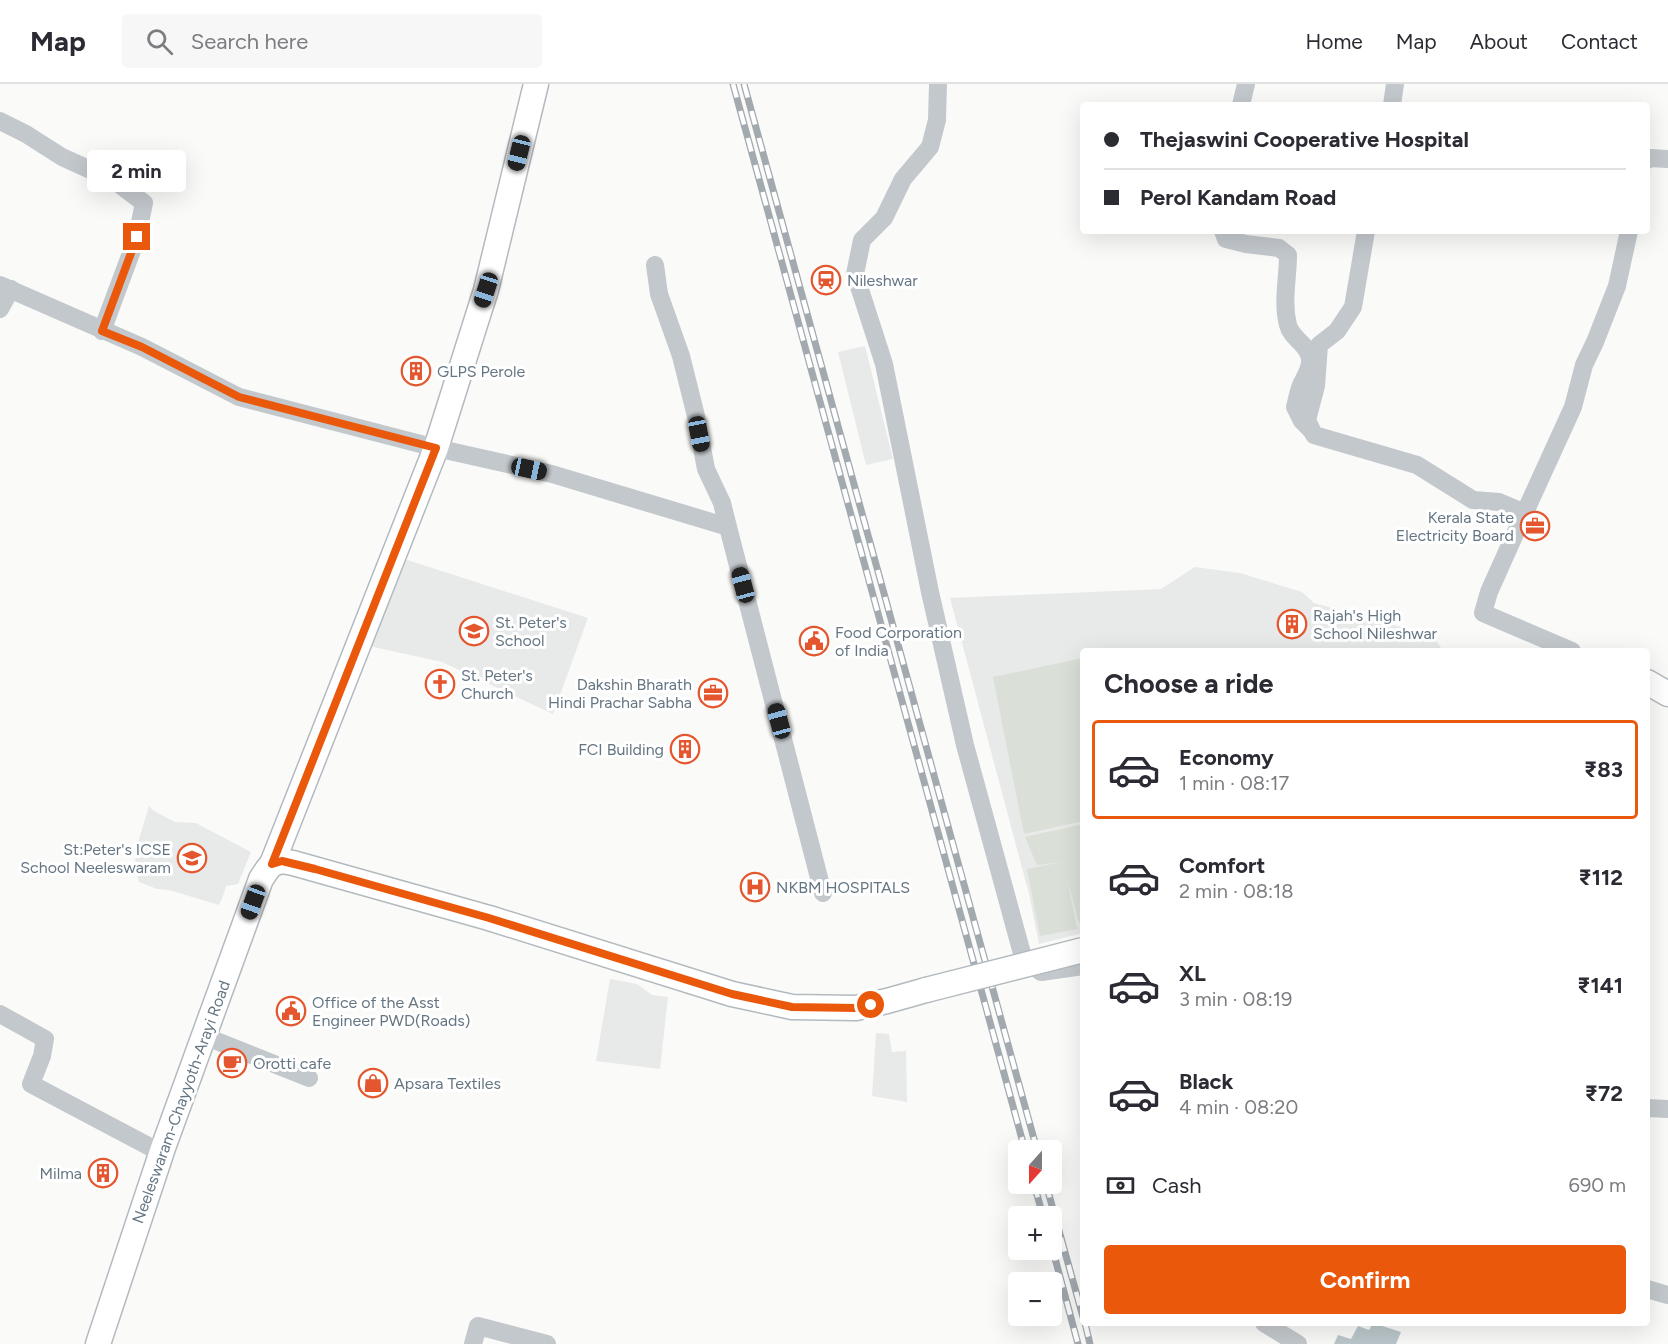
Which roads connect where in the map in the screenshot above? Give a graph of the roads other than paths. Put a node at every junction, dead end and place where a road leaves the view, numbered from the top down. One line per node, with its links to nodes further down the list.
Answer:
1 (536, 84): 18 (main road, Neeleswaram-Chayyoth-Arayi Road)
2 (938, 84): 27 (street)
3 (1246, 84): 5 (street)
4 (1395, 84): 6 (street)
5 (1242, 102)
6 (1392, 102)
7 (0, 121): 16 (street)
8 (1650, 158): 9 (street)
9 (1668, 159)
10 (1224, 234): 17 (street)
11 (1365, 234): 17 (street)
12 (1628, 234): 19 (street)
13 (655, 265): 20 (street)
14 (5, 287): 15 (street); 16 (street)
15 (0, 309)
16 (102, 331): 18 (street)
17 (1312, 431): 19 (street)
18 (436, 448): 20 (street); 24 (main road, Neeleswaram-Chayyoth-Arayi Road)
19 (1525, 513): 21 (street)
20 (728, 527): 25 (street)
21 (1565, 648)
22 (1650, 684): 23 (main road)
23 (1668, 694)
24 (272, 864): 26 (main road, bridge); 29 (main road, Neeleswaram-Chayyoth-Arayi Road)
25 (823, 893)
26 (1080, 952)
27 (1080, 966)
28 (0, 1014): 33 (street)
29 (204, 1036): 30 (street); 33 (main road, Neeleswaram-Chayyoth-Arayi Road)
30 (309, 1078)
31 (1650, 1108): 32 (street)
32 (1668, 1109)
33 (163, 1148): 37 (main road, Neeleswaram-Chayyoth-Arayi Road)
34 (1650, 1290): 35 (street)
35 (1668, 1295)
36 (1269, 1326): 40 (street)
37 (98, 1344)
38 (473, 1344): 39 (street)
39 (547, 1344)
40 (1298, 1344)

